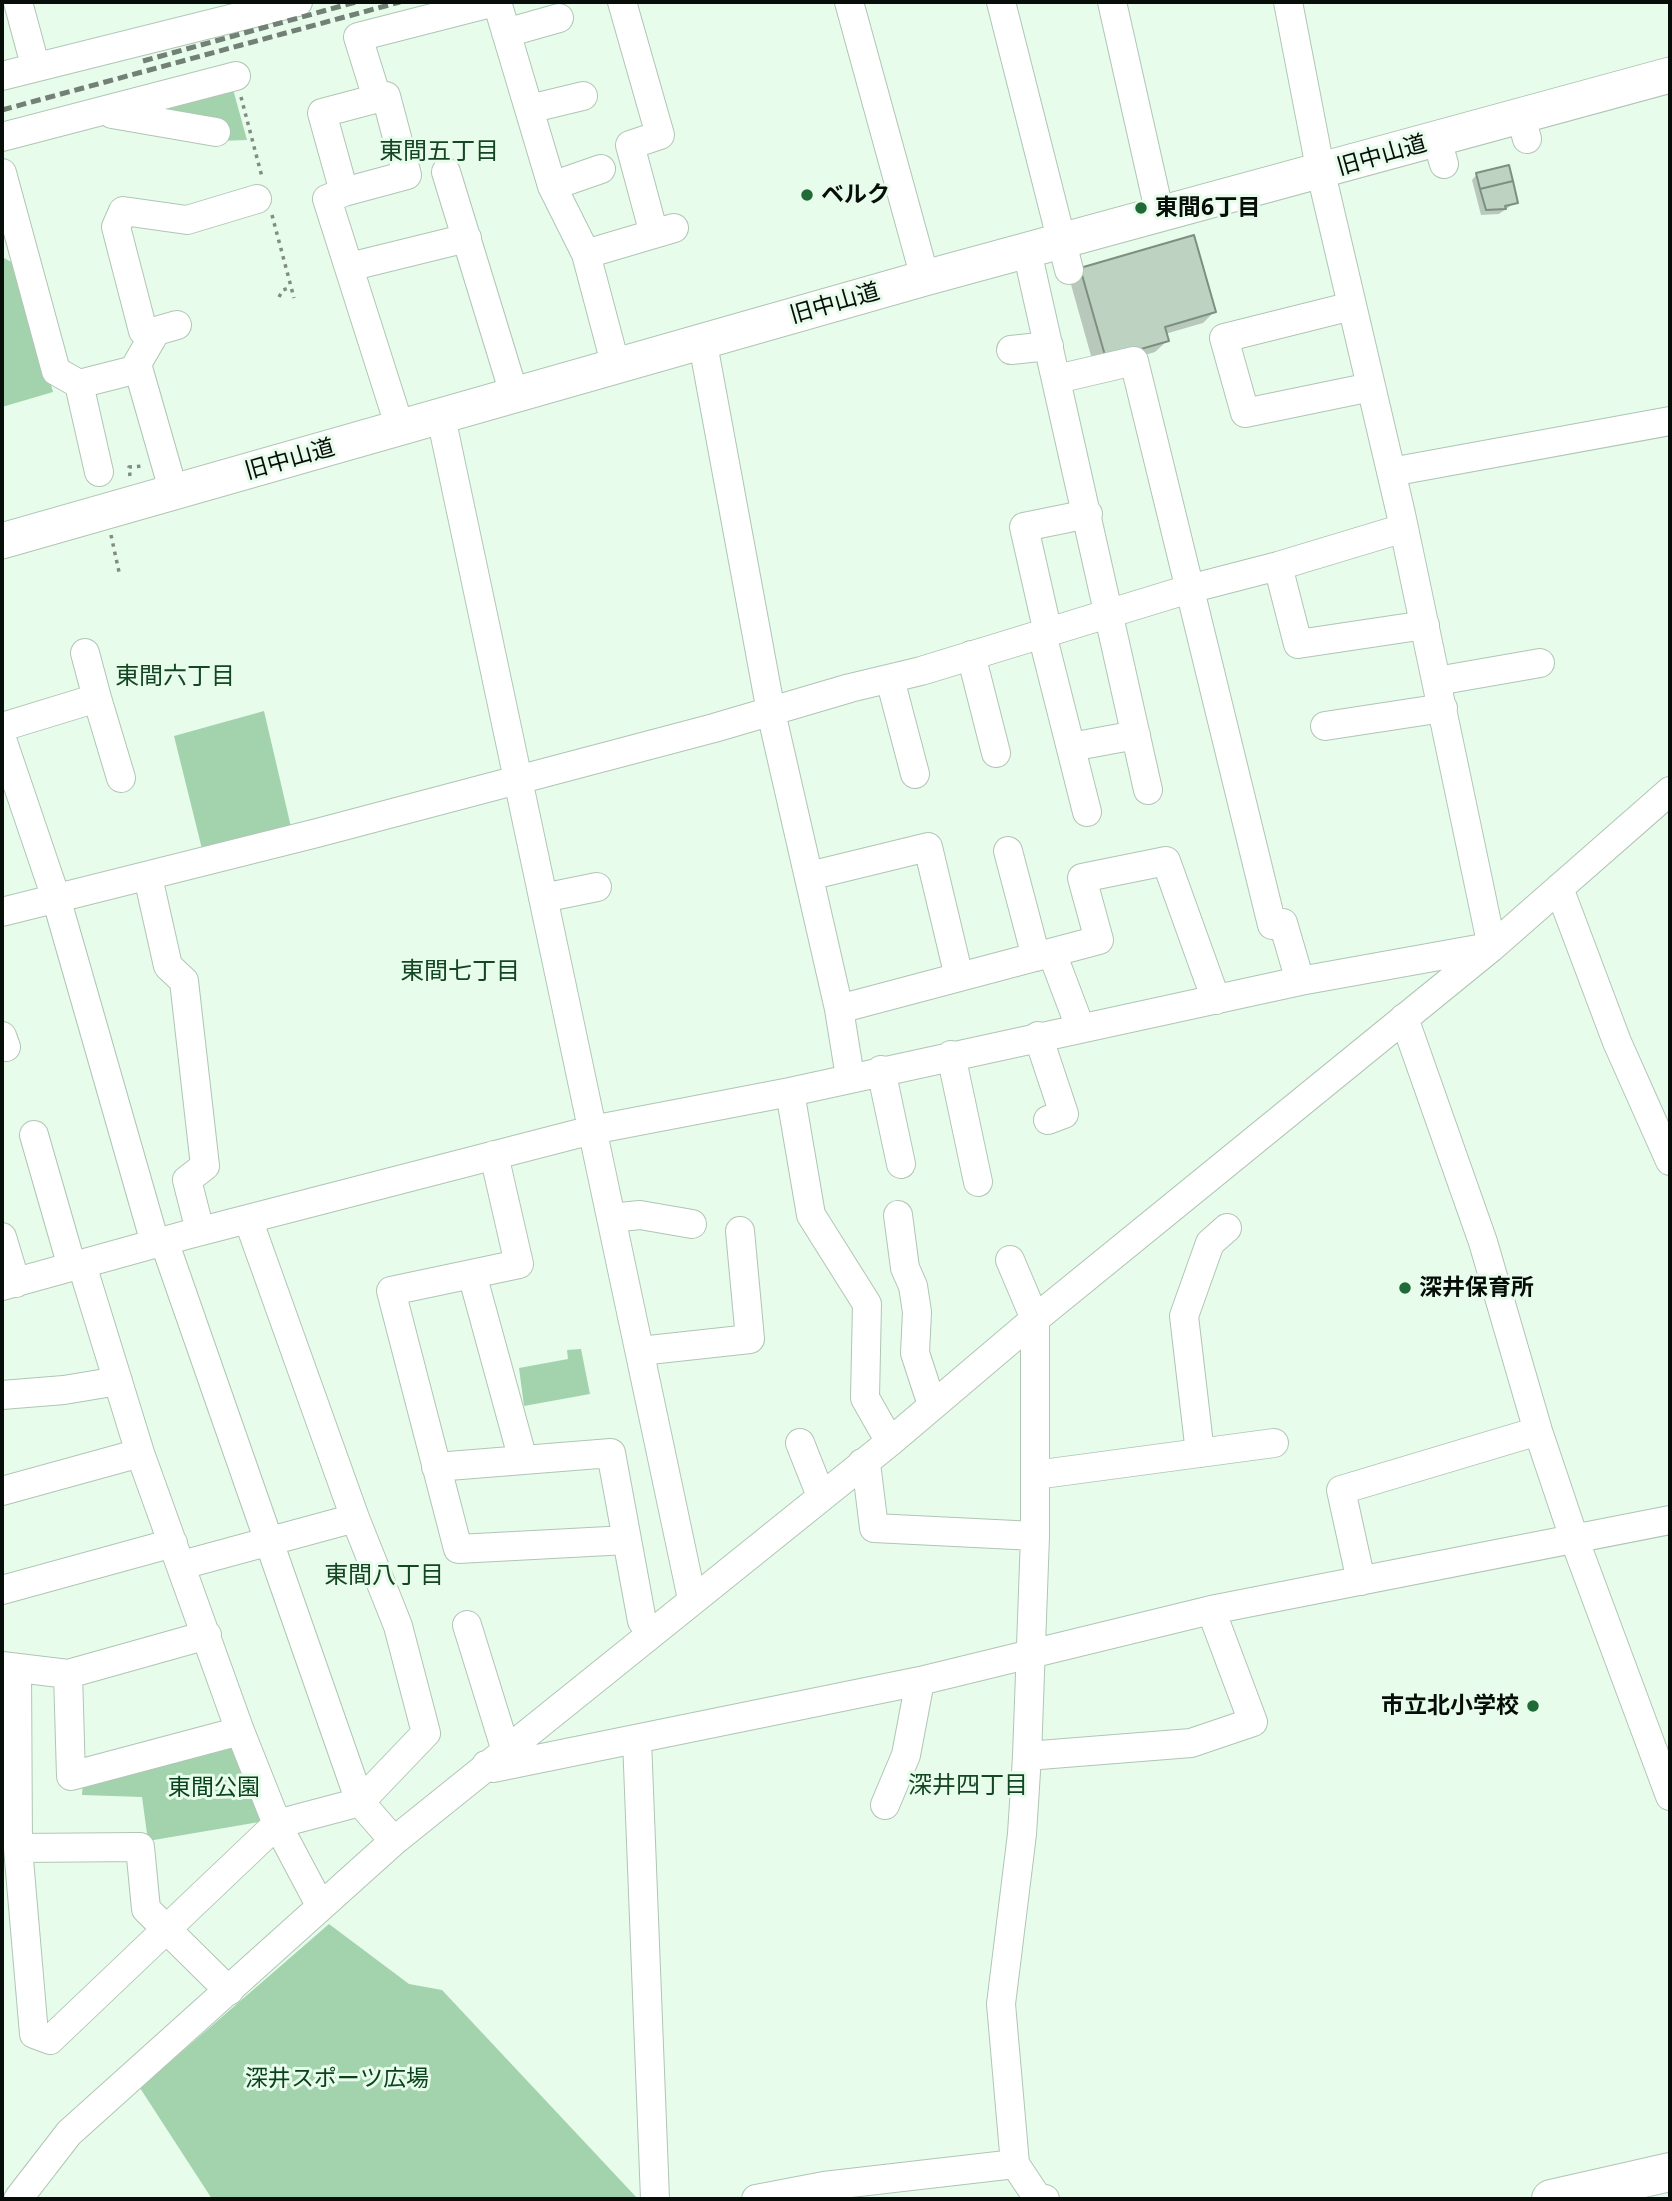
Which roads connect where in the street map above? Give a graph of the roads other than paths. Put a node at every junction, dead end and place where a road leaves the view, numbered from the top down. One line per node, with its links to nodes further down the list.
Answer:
1 (18, 2): 12 (street)
2 (298, 2): 9 (street)
3 (496, 2): 11 (street); 17 (street)
4 (622, 2): 33 (street)
5 (849, 2): 36 (street)
6 (1001, 2): 34 (street)
7 (1112, 2): 29 (street)
8 (1287, 2): 25 (street)
9 (255, 8): 12 (street)
10 (559, 18): 11 (street)
11 (506, 33): 18 (street)
12 (35, 65): 14 (street)
13 (1670, 75): 25 (main road, 旧中山道)
14 (2, 76)
15 (236, 76): 19 (street)
16 (583, 96): 18 (street)
17 (377, 98): 27 (street); 27 (street)
18 (529, 109): 26 (street)
19 (103, 112): 20 (street); 21 (street)
20 (216, 132)
21 (2, 137)
22 (601, 169): 26 (street)
23 (446, 172): 30 (street)
24 (2, 173): 31 (street)
25 (1321, 173): 29 (main road, 旧中山道); 37 (street)
26 (552, 186): 33 (street)
27 (344, 192): 35 (street)
28 (257, 199): 39 (street)
29 (1160, 215): 34 (main road, 旧中山道)
30 (467, 238): 35 (street); 48 (street)
31 (11, 243): 46 (street)
32 (1027, 251): 34 (main road, 旧中山道); 36 (main road, 旧中山道); 41 (street)
33 (586, 254): 43 (street)
34 (1066, 256)
35 (349, 267): 50 (street)
36 (925, 278): 40 (main road, 旧中山道)
37 (1352, 306): 47 (street); 47 (street)
38 (177, 326): 39 (street)
39 (151, 340): 44 (street)
40 (702, 344): 43 (main road, 旧中山道); 69 (street)
41 (1049, 346): 42 (street); 45 (street)
42 (1011, 350)
43 (616, 367): 48 (main road, 旧中山道)
44 (138, 369): 46 (street); 54 (street)
45 (1057, 379): 55 (street); 59 (street)
46 (79, 384): 52 (street)
47 (1371, 387): 53 (street)
48 (515, 397): 49 (main road, 旧中山道)
49 (441, 417): 50 (main road, 旧中山道); 78 (street)
50 (400, 428): 54 (main road, 旧中山道)
51 (1669, 429): 53 (street)
52 (99, 472)
53 (1391, 472): 56 (street)
54 (174, 493): 57 (main road, 旧中山道)
55 (1088, 514): 60 (street); 62 (street)
56 (1404, 528): 58 (street); 61 (street)
57 (2, 541)
58 (1278, 566): 59 (street); 61 (street)
59 (1189, 589): 60 (street); 93 (street)
60 (1110, 614): 62 (street); 72 (street)
61 (1425, 625): 67 (street)
62 (1045, 634): 64 (street); 74 (street)
63 (85, 653): 68 (street)
64 (971, 655): 66 (street); 75 (street)
65 (1540, 663): 67 (street)
66 (890, 678): 69 (street); 76 (street)
67 (1440, 694): 70 (street); 90 (street)
68 (97, 698): 71 (street); 77 (street)
69 (771, 712): 78 (street); 83 (street)
70 (1325, 726)
71 (2, 727)
72 (1136, 735): 74 (street); 79 (street)
73 (2, 739): 88 (street)
74 (1070, 747): 81 (street)
75 (996, 753)
76 (915, 774)
77 (121, 778)
78 (518, 780): 84 (street); 87 (street)
79 (1148, 790)
80 (1670, 791): 86 (street)
81 (1087, 812)
82 (1008, 851): 91 (street)
83 (809, 876): 92 (street); 95 (street)
84 (148, 877): 88 (street); 115 (street)
85 (597, 887): 87 (street)
86 (1559, 888): 90 (street); 107 (street)
87 (543, 898): 104 (street)
88 (57, 901): 89 (street); 118 (street)
89 (2, 912)
90 (1492, 947): 93 (street); 96 (street)
91 (1044, 955): 92 (street); 94 (street); 97 (street)
92 (959, 977): 95 (street)
93 (1300, 981): 94 (street)
94 (1216, 1000): 97 (street)
95 (839, 1009): 101 (street)
96 (1404, 1018): 123 (street); 128 (street)
97 (1080, 1027): 98 (street)
98 (1038, 1036): 99 (street); 103 (street)
99 (951, 1055): 100 (street); 109 (street)
100 (881, 1070): 101 (street); 108 (street)
101 (850, 1077): 102 (street)
102 (790, 1092): 104 (street); 129 (street)
103 (1048, 1120)
104 (592, 1130): 106 (street); 111 (street)
105 (34, 1135): 120 (street)
106 (494, 1155): 112 (street); 121 (street)
107 (1670, 1161)
108 (901, 1164)
109 (978, 1182)
110 (898, 1215): 127 (street)
111 (611, 1218): 113 (street); 124 (street)
112 (248, 1219): 115 (street); 140 (street)
113 (692, 1224)
114 (1227, 1228): 133 (street)
115 (200, 1231): 118 (street)
116 (740, 1231): 124 (street)
117 (2, 1237): 122 (street)
118 (160, 1242): 120 (street); 144 (street)
119 (1010, 1260): 123 (street)
120 (77, 1266): 122 (street); 125 (street)
121 (472, 1274): 134 (street); 136 (street)
122 (9, 1284)
123 (1035, 1318): 127 (street); 137 (street)
124 (639, 1352): 149 (street)
125 (118, 1381): 126 (street); 132 (street)
126 (2, 1395)
127 (932, 1405): 129 (street)
128 (1538, 1431): 145 (street); 147 (street)
129 (890, 1442): 135 (street)
130 (800, 1443): 139 (street)
131 (1274, 1443): 133 (street)
132 (140, 1453): 138 (street); 146 (street)
133 (1200, 1453): 137 (street)
134 (523, 1460): 136 (street); 143 (street)
135 (862, 1463): 139 (street); 142 (street)
136 (436, 1467): 143 (street)
137 (1035, 1475): 142 (street)
138 (2, 1491)
139 (821, 1496): 149 (street)
140 (355, 1518): 144 (street); 163 (street)
141 (1670, 1520): 145 (street)
142 (1035, 1536): 154 (street)
143 (627, 1540): 152 (street)
144 (268, 1541): 146 (street); 163 (street)
145 (1575, 1541): 147 (street); 162 (street)
146 (177, 1554): 148 (street); 153 (street)
147 (1361, 1581): 150 (street)
148 (2, 1590)
149 (692, 1599): 152 (street)
150 (1211, 1611): 154 (street); 160 (street)
151 (467, 1625): 161 (street)
152 (650, 1632): 161 (street)
153 (207, 1635): 156 (street); 158 (street)
154 (1032, 1654): 157 (street); 160 (street)
155 (9, 1667): 156 (street); 167 (street)
156 (68, 1674): 158 (street)
157 (920, 1681): 159 (street); 164 (street)
158 (240, 1731): 165 (street)
159 (636, 1741): 161 (street); 174 (street)
160 (1027, 1756): 171 (street)
161 (496, 1758): 166 (street)
162 (1670, 1796)
163 (360, 1802): 165 (street); 166 (street)
164 (885, 1805)
165 (277, 1825): 168 (street); 169 (street)
166 (394, 1840): 168 (street)
167 (18, 1848): 169 (street); 169 (street)
168 (320, 1905): 170 (street)
169 (166, 1930): 170 (street)
170 (229, 1991): 173 (street)
171 (1015, 2164): 175 (street); 176 (street)
172 (1670, 2172): 177 (highway)
173 (18, 2199)
174 (655, 2199)
175 (756, 2199)
176 (1045, 2199)
177 (1551, 2199)

